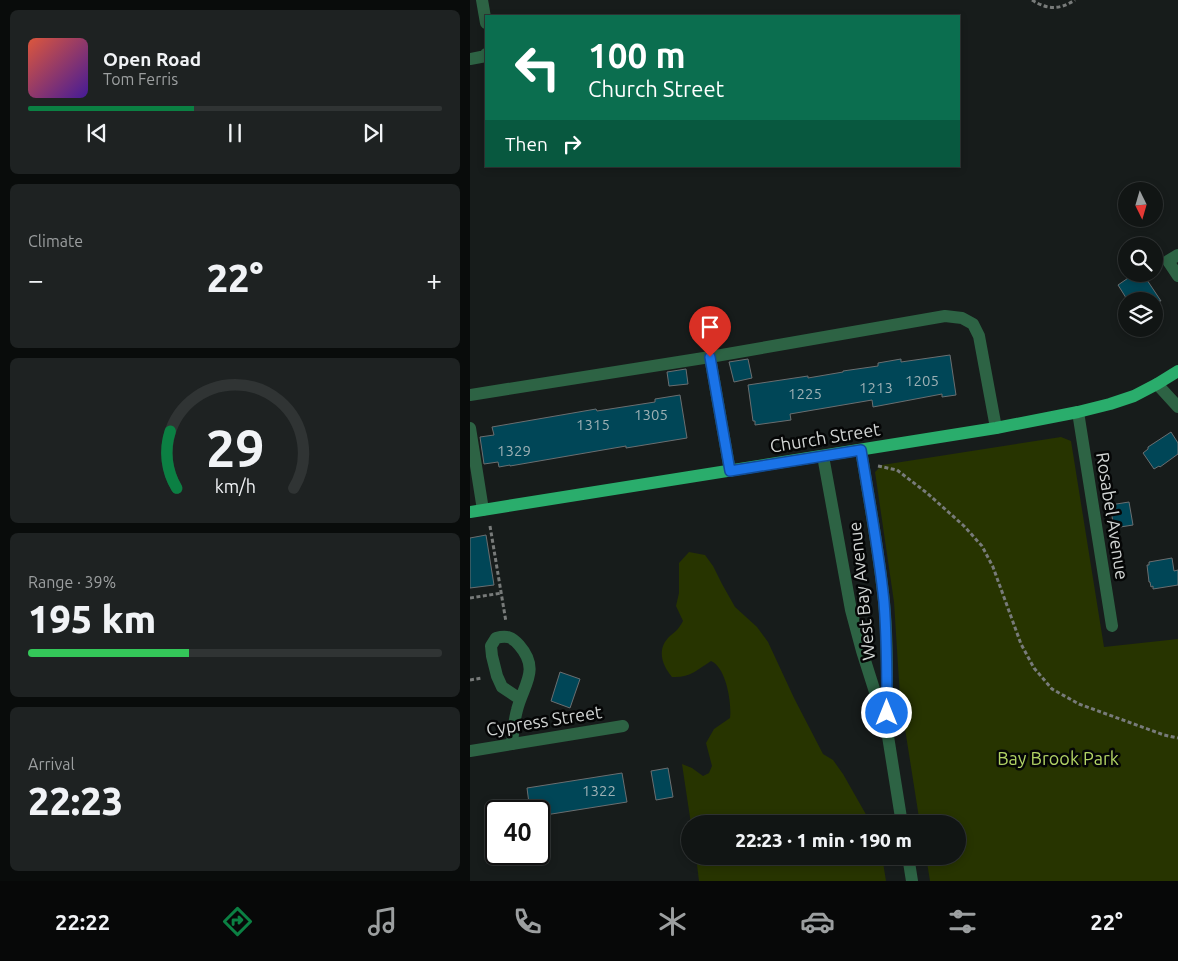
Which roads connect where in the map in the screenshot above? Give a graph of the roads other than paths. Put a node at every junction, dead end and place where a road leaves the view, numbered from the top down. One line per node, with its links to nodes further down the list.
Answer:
1 (482, 0): 2 (street)
2 (485, 17)
3 (485, 56): 4 (street)
4 (470, 59)
5 (1178, 255): 6 (street)
6 (1178, 276)
7 (710, 357): 10 (street); 14 (street); 17 (street)
8 (1178, 371): 9 (main road, Church Street)
9 (1157, 384): 11 (street); 12 (main road, Church Street)
10 (470, 395)
11 (1178, 407)
12 (1078, 412): 14 (main road, Church Street); 19 (street, Rosabel Avenue)
13 (470, 428): 18 (street)
14 (996, 428): 15 (main road, Church Street)
15 (861, 450): 16 (main road, Church Street); 22 (street, West Bay Avenue)
16 (823, 456): 17 (main road, Church Street); 22 (street, West Bay Avenue)
17 (730, 471): 18 (main road, Church Street)
18 (476, 511)
19 (1112, 626)
20 (520, 698): 20 (street); 23 (street)
21 (623, 726): 23 (street, Cypress Street)
22 (887, 730): 25 (street, West Bay Avenue)
23 (512, 744): 24 (street, Cypress Street)
24 (470, 751)
25 (901, 815)
26 (909, 865): 27 (street)
27 (912, 881)

